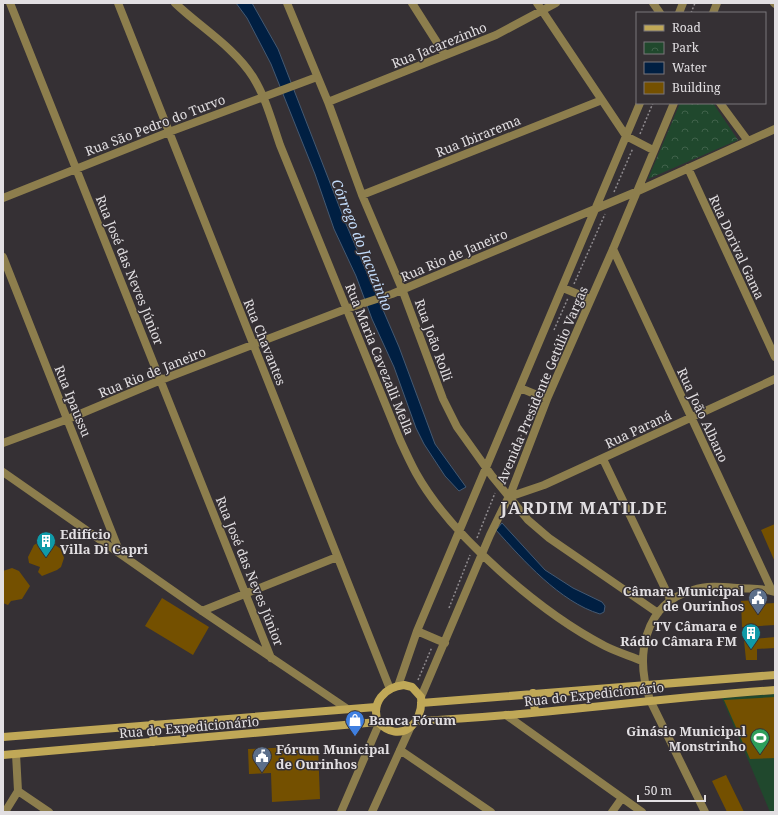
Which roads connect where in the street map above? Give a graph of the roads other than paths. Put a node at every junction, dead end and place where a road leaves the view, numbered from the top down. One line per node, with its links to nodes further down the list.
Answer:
1 (10, 3): 25 (street, Rua José das Neves Júnior)
2 (118, 3): 20 (street, Rua Chavantes)
3 (175, 3): 13 (street, Rua Maria Cavezalli Mella)
4 (287, 3): 12 (street, Rua João Rolli)
5 (412, 3): 11 (street)
6 (537, 3): 9 (street)
7 (556, 3): 9 (street, Rua Jacarezinho)
8 (653, 3): 10 (street)
9 (543, 11): 11 (street, Rua Jacarezinho); 14 (street)
10 (659, 12)
11 (445, 55): 15 (street, Rua Jacarezinho)
12 (317, 77): 13 (street, Rua São Pedro do Turvo); 15 (street, Rua João Rolli)
13 (263, 97): 20 (street, Rua São Pedro do Turvo); 35 (street, Rua Maria Cavezalli Mella)
14 (602, 100): 21 (street); 27 (street, Rua Ibirarema)
15 (328, 102): 27 (street, Rua João Rolli)
16 (640, 104): 21 (street, Avenida Presidente Getúlio Vargas)
17 (674, 104): 23 (street, Avenida Presidente Getúlio Vargas)
18 (721, 104): 22 (street)
19 (775, 129): 22 (street, Rua Rio de Janeiro)
20 (169, 132): 25 (street, Rua São Pedro do Turvo); 36 (street, Rua Chavantes)
21 (626, 136): 23 (street); 29 (street, Avenida Presidente Getúlio Vargas)
22 (748, 141): 24 (street, Rua Rio de Janeiro)
23 (653, 150): 26 (street, Avenida Presidente Getúlio Vargas)
24 (688, 168): 26 (street, Rua Rio de Janeiro); 37 (street, Rua Dorival Gama)
25 (76, 169): 28 (street, Rua São Pedro do Turvo); 39 (street, Rua José das Neves Júnior)
26 (638, 191): 29 (street, Rua Rio de Janeiro); 30 (street, Avenida Presidente Getúlio Vargas)
27 (362, 195): 33 (street, Rua João Rolli)
28 (3, 198)
29 (597, 208): 32 (street, Avenida Presidente Getúlio Vargas); 33 (street, Rua Rio de Janeiro)
30 (613, 249): 34 (street, Avenida Presidente Getúlio Vargas); 42 (street, Rua João Albano)
31 (3, 257): 43 (street, Rua Ipaussu)
32 (563, 288): 34 (street); 40 (street, Avenida Presidente Getúlio Vargas)
33 (402, 289): 35 (street, Rua Rio de Janeiro); 46 (street, Rua João Rolli)
34 (590, 299): 41 (street, Avenida Presidente Getúlio Vargas)
35 (346, 309): 36 (street, Rua Rio de Janeiro); 49 (street, Rua Maria Cavezalli Mella)
36 (253, 344): 39 (street, Rua Rio de Janeiro); 52 (street, Rua Chavantes)
37 (775, 357)
38 (775, 379): 42 (street, Rua Paraná)
39 (161, 380): 43 (street, Rua Rio de Janeiro); 54 (street, Rua José das Neves Júnior)
40 (520, 388): 41 (street); 46 (street, Avenida Presidente Getúlio Vargas)
41 (547, 399): 48 (street, Avenida Presidente Getúlio Vargas)
42 (691, 418): 45 (street, Rua Paraná); 53 (street, Rua João Albano)
43 (68, 419): 44 (street, Rua Rio de Janeiro); 51 (street, Rua Ipaussu)
44 (3, 443)
45 (603, 459): 48 (street, Rua Paraná); 55 (street)
46 (487, 468): 48 (street, Rua João Rolli); 49 (street, Avenida Presidente Getúlio Vargas)
47 (3, 472): 51 (street)
48 (509, 497): 50 (street, Avenida Presidente Getúlio Vargas); 57 (street, Rua João Rolli)
49 (461, 531): 50 (street, Rua Maria Cavezalli Mella); 58 (street, Avenida Presidente Getúlio Vargas)
50 (482, 553): 59 (street, Avenida Presidente Getúlio Vargas); 61 (street, Rua Maria Cavezalli Mella)
51 (121, 554): 56 (street)
52 (337, 557): 54 (street); 65 (street, Rua Chavantes)
53 (773, 592): 55 (street)
54 (246, 594): 56 (street); 60 (street, Rua José das Neves Júnior)
55 (671, 601): 57 (street)
56 (202, 611): 60 (street)
57 (658, 613): 61 (street)
58 (417, 631): 59 (street); 65 (street, Avenida Presidente Getúlio Vargas)
59 (445, 644): 69 (street, Avenida Presidente Getúlio Vargas)
60 (272, 658): 72 (street)
61 (642, 661): 64 (street)
62 (775, 675): 63 (main road, Rua do Expedicionário)
63 (740, 678): 64 (main road, Rua do Expedicionário); 68 (main road)
64 (645, 684): 67 (main road, Rua do Expedicionário); 70 (street)
65 (394, 688): 69 (main road); 71 (main road)
66 (775, 690): 68 (main road, Rua do Expedicionário)
67 (533, 693): 69 (main road, Rua do Expedicionário); 73 (main road)
68 (741, 693): 70 (main road, Rua do Expedicionário)
69 (421, 700): 77 (main road)
70 (650, 700): 73 (main road, Rua do Expedicionário); 92 (street)
71 (376, 707): 72 (main road, Rua do Expedicionário); 75 (main road)
72 (346, 708): 76 (main road, Rua do Expedicionário)
73 (535, 712): 74 (main road, Rua do Expedicionário)
74 (506, 715): 77 (main road, Rua do Expedicionário); 84 (street)
75 (379, 723): 77 (main road); 79 (main road, Rua do Expedicionário); 87 (street)
76 (152, 724): 78 (main road, Rua do Expedicionário); 79 (main road)
77 (414, 724): 80 (street)
78 (3, 737)
79 (154, 742): 81 (main road, Rua do Expedicionário)
80 (400, 750): 88 (street); 89 (street)
81 (16, 754): 82 (main road, Rua do Expedicionário); 83 (street)
82 (3, 755)
83 (18, 791): 85 (street); 86 (street)
84 (622, 798): 90 (street); 91 (street)
85 (5, 812)
86 (49, 812)
87 (341, 812)
88 (372, 812)
89 (490, 812)
90 (612, 812)
91 (642, 812)
92 (704, 812)

